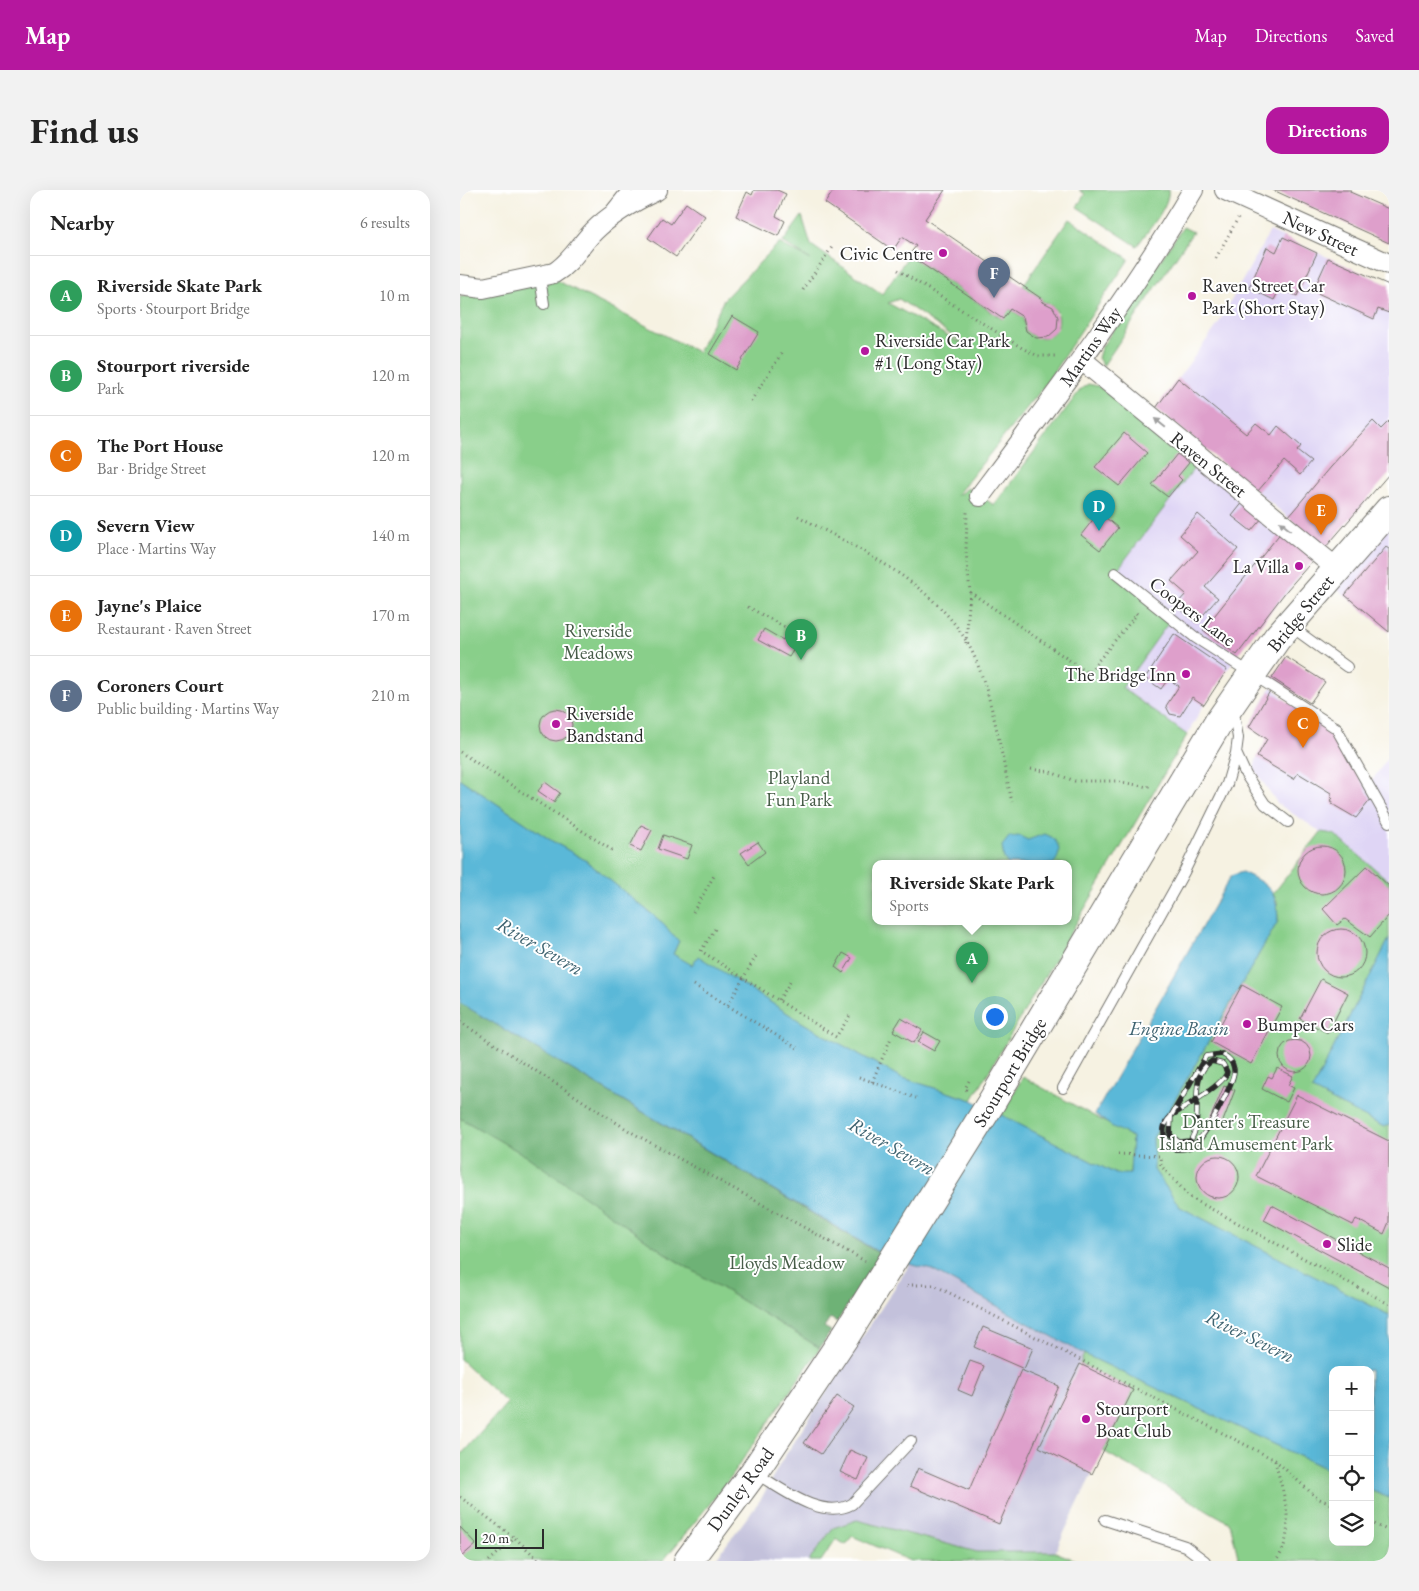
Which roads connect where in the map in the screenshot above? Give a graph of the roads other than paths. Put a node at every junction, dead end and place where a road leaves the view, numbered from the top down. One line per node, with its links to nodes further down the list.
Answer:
1 (627, 190): 5 (lane)
2 (656, 190): 5 (street)
3 (1193, 190): 10 (street, Martins Way)
4 (1225, 190): 6 (street, New Street)
5 (595, 230): 7 (street)
6 (1389, 264)
7 (540, 278): 8 (street); 9 (lane)
8 (460, 285)
9 (544, 304)
10 (1082, 360): 11 (street, Martins Way); 13 (street, Raven Street, one-way to 10)
11 (974, 503)
12 (1389, 510): 13 (main road, Bridge Street)
13 (1336, 568): 15 (main road, Bridge Street)
14 (1115, 573): 17 (lane, Coopers Lane)
15 (1288, 625): 16 (lane); 17 (main road, Bridge Street)
16 (1347, 667)
17 (1251, 675): 18 (main road, Bridge Street); 21 (lane, Coopers Lane)
18 (1225, 713): 19 (lane); 23 (main road, Stourport Bridge, bridge)
19 (1236, 753): 20 (lane); 22 (lane)
20 (1288, 822)
21 (1389, 822)
22 (1063, 1088)
23 (792, 1417): 25 (main road, Dunley Road)
24 (911, 1441): 25 (lane)
25 (754, 1472): 27 (main road, Dunley Road)
26 (1105, 1520): 28 (lane)
27 (688, 1561)
28 (1206, 1561)

